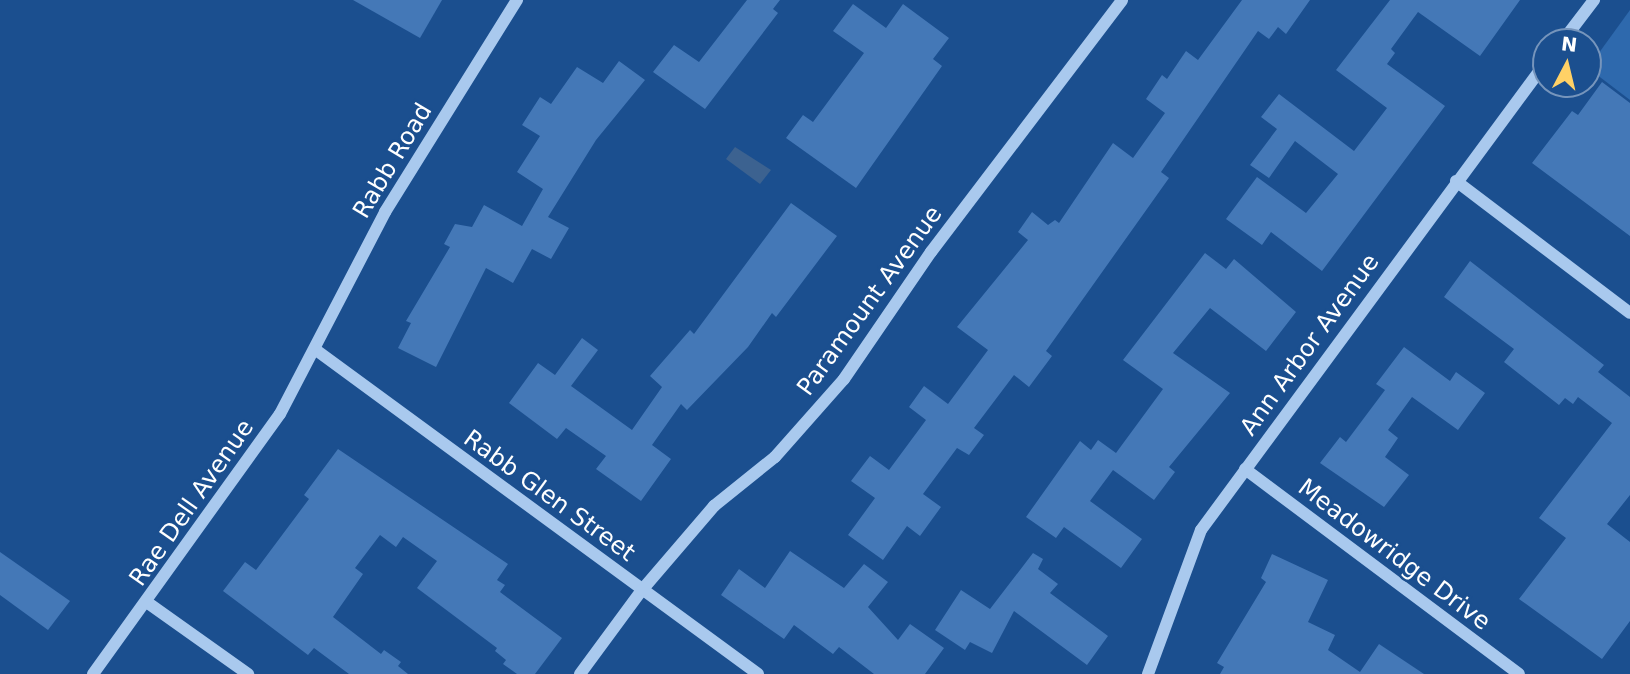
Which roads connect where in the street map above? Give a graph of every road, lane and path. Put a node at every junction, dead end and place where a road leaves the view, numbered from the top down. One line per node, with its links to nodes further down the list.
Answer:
1 (517, 0): 8 (street, Rabb Road)
2 (1122, 0): 10 (street, Paramount Avenue)
3 (1594, 0): 4 (street)
4 (1573, 28)
5 (1532, 81): 6 (street, Ann Arbor Avenue)
6 (1456, 181): 7 (street); 9 (street, Ann Arbor Avenue)
7 (1630, 313)
8 (316, 350): 10 (street, Rabb Glen Street); 11 (street, Rae Dell Avenue)
9 (1245, 469): 16 (street, Ann Arbor Avenue); 17 (street, Meadowridge Drive)
10 (642, 590): 14 (street, Paramount Avenue); 15 (street, Rabb Glen Street)
11 (148, 603): 12 (street, Rae Dell Avenue); 13 (street)
12 (93, 674)
13 (248, 674)
14 (580, 674)
15 (758, 674)
16 (1148, 674)
17 (1519, 674)

